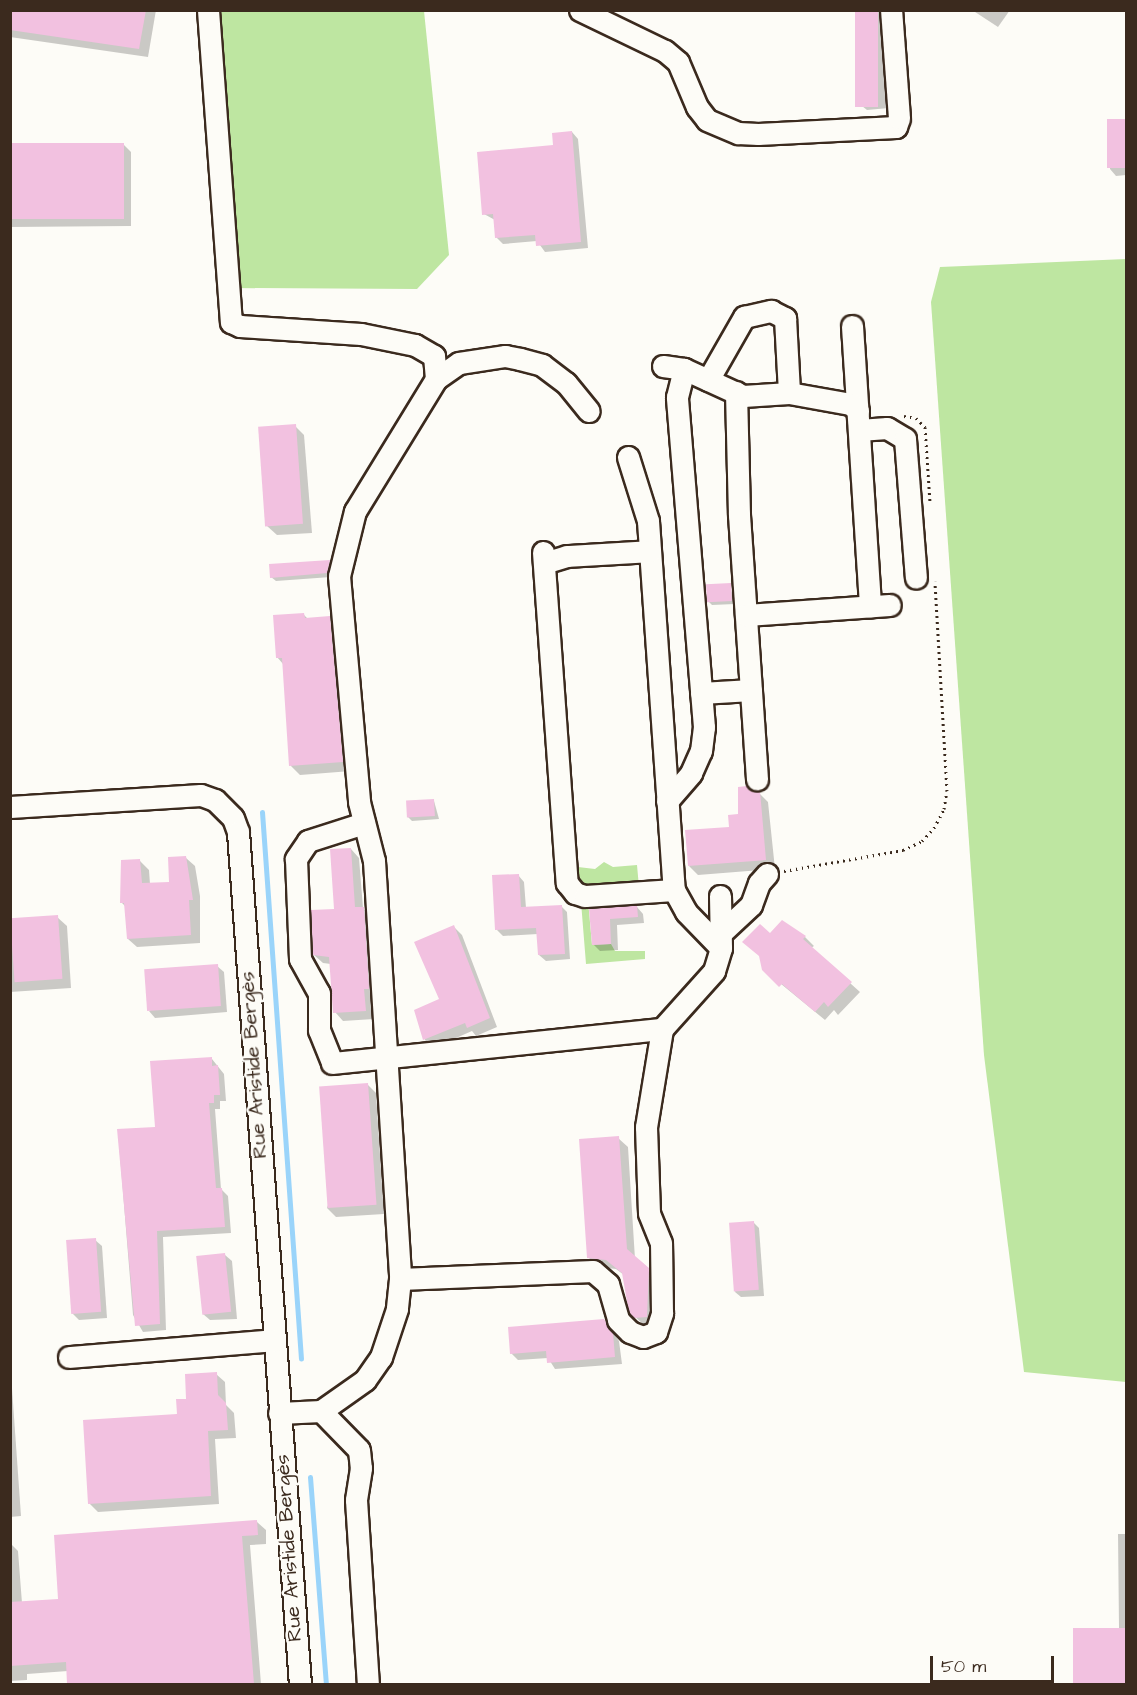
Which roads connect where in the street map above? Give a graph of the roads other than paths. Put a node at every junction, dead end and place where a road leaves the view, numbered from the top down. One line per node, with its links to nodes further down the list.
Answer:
1 (208, 10): 7 (street)
2 (580, 10): 3 (street)
3 (891, 10)
4 (852, 326): 12 (street)
5 (663, 366): 6 (street)
6 (684, 369): 8 (street); 18 (street)
7 (436, 379): 11 (street); 22 (street)
8 (708, 380): 9 (street); 10 (street)
9 (736, 392): 10 (street); 16 (street)
10 (789, 393): 12 (street)
11 (589, 411)
12 (859, 421): 15 (street); 16 (street)
13 (628, 457): 14 (street)
14 (650, 551): 20 (street); 24 (street)
15 (925, 574)
16 (746, 615): 17 (street)
17 (751, 690): 18 (street); 19 (street)
18 (701, 693): 20 (street)
19 (757, 779)
20 (667, 801): 24 (street)
21 (10, 807): 30 (street, Rue Aristide Bergès)
22 (364, 823): 28 (street); 28 (street)
23 (767, 874): 26 (street)
24 (674, 890): 26 (street)
25 (720, 896): 26 (street)
26 (721, 940): 27 (street)
27 (662, 1029): 28 (street); 29 (street)
28 (385, 1058): 29 (street)
29 (400, 1279): 32 (street)
30 (274, 1340): 31 (street); 33 (street, Rue Aristide Bergès)
31 (69, 1357)
32 (321, 1411): 33 (street); 35 (street)
33 (279, 1413): 34 (street, Rue Aristide Bergès)
34 (300, 1684)
35 (368, 1684)

